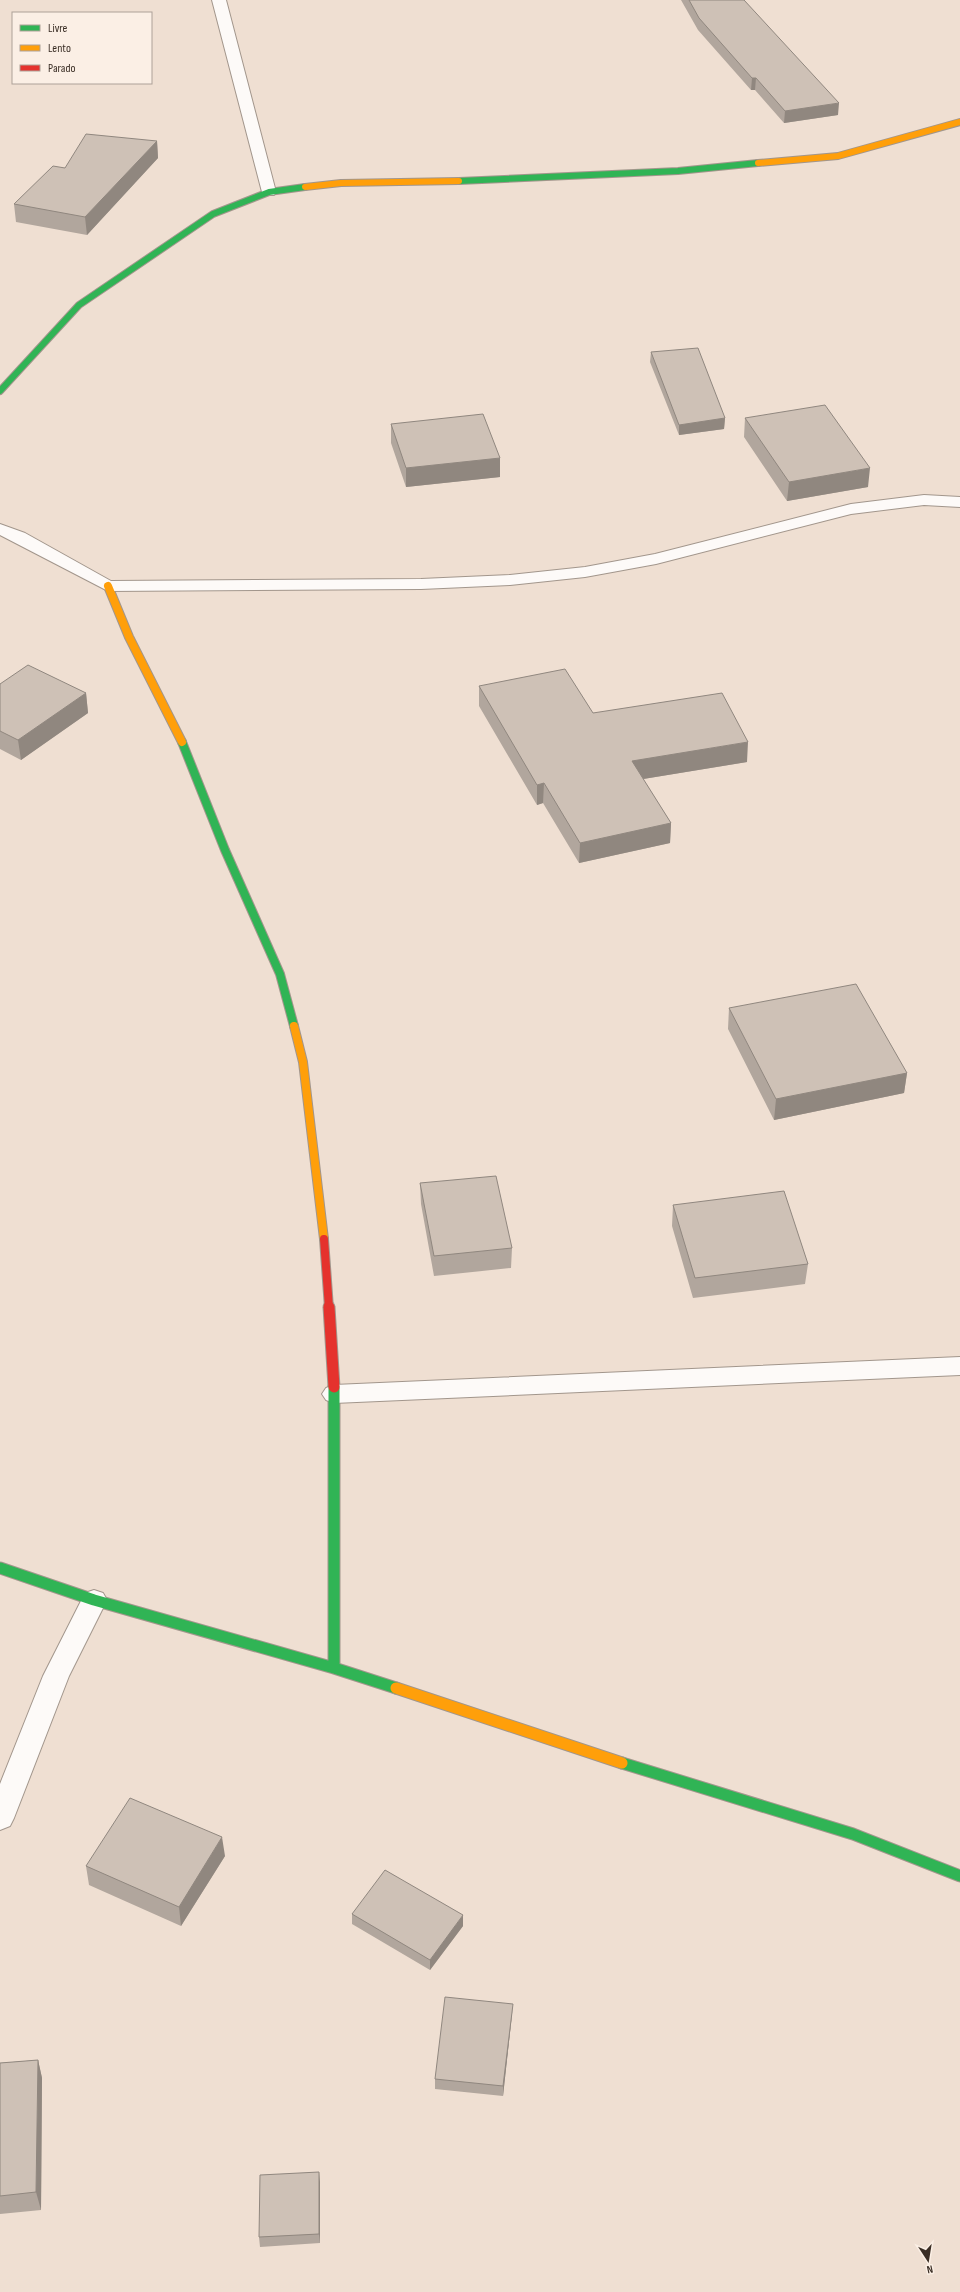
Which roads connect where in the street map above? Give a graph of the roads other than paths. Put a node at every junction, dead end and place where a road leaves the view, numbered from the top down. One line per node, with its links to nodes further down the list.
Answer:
1 (219, 0): 3 (street)
2 (960, 122): 3 (street)
3 (269, 192): 4 (street)
4 (0, 390)
5 (960, 502): 7 (street)
6 (0, 529): 7 (street)
7 (108, 586): 9 (street)
8 (960, 1366): 9 (street)
9 (334, 1394): 12 (street)
10 (0, 1568): 11 (street)
11 (94, 1600): 12 (street); 13 (street)
12 (334, 1668): 14 (street)
13 (0, 1818)
14 (960, 1876)

